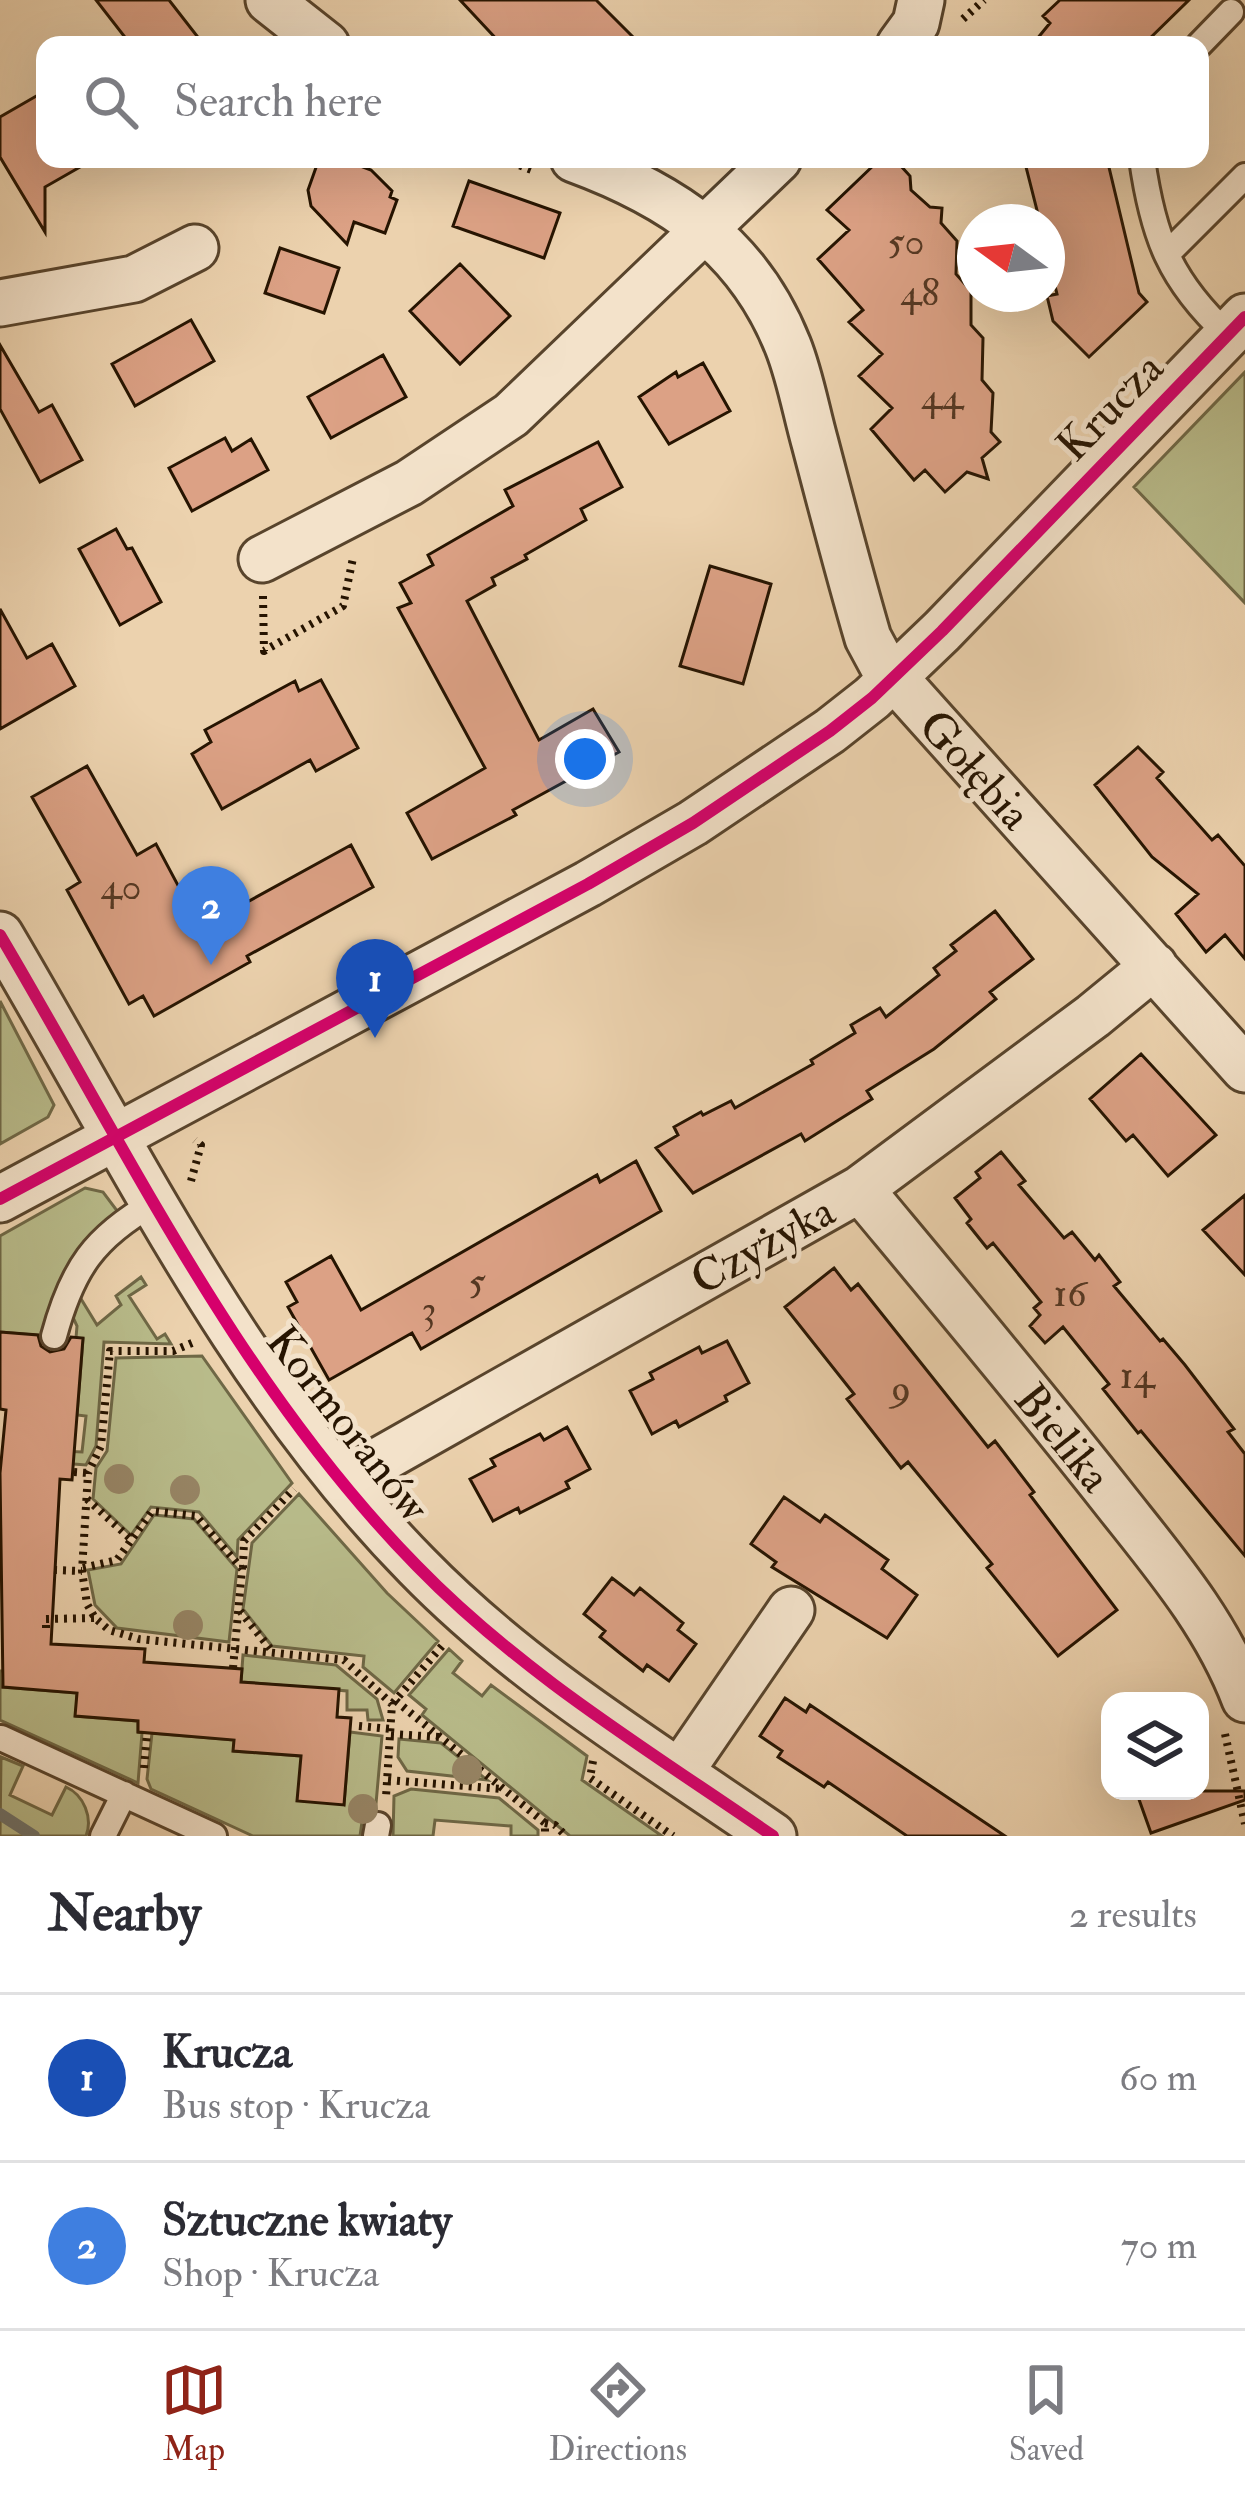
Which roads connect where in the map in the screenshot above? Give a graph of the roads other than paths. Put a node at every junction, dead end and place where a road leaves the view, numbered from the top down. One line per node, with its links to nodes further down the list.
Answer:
1 (269, 0): 4 (street)
2 (921, 0): 5 (street)
3 (1232, 12): 6 (lane)
4 (315, 36)
5 (907, 36)
6 (1208, 36)
7 (563, 168): 11 (street, Gołębia)
8 (768, 168): 11 (street)
9 (1143, 168): 13 (lane)
10 (1245, 176): 13 (lane)
11 (704, 229): 16 (street); 17 (street, Gołębia)
12 (195, 248): 14 (street)
13 (1167, 254): 15 (lane)
14 (0, 303)
15 (1236, 326): 17 (street, Krucza)
16 (262, 560)
17 (894, 679): 19 (street, Gołębia); 21 (street, Krucza)
18 (0, 935): 21 (street, Kormoranów)
19 (1154, 966): 20 (street, Gołębia); 22 (street, Czyżyka)
20 (1245, 1069)
21 (115, 1138): 23 (street, Kormoranów); 24 (street, Krucza)
22 (860, 1189): 26 (street, Czyżyka); 28 (street, Bielika)
23 (173, 1198): 25 (lane); 26 (street, Kormoranów)
24 (0, 1199)
25 (54, 1336)
26 (321, 1482): 30 (street, Kormoranów)
27 (791, 1610): 30 (street)
28 (1232, 1707)
29 (1, 1738): 31 (lane)
30 (680, 1772): 34 (street, Kormoranów)
31 (124, 1794): 32 (lane); 33 (lane)
32 (103, 1836)
33 (214, 1836)
34 (773, 1836)

